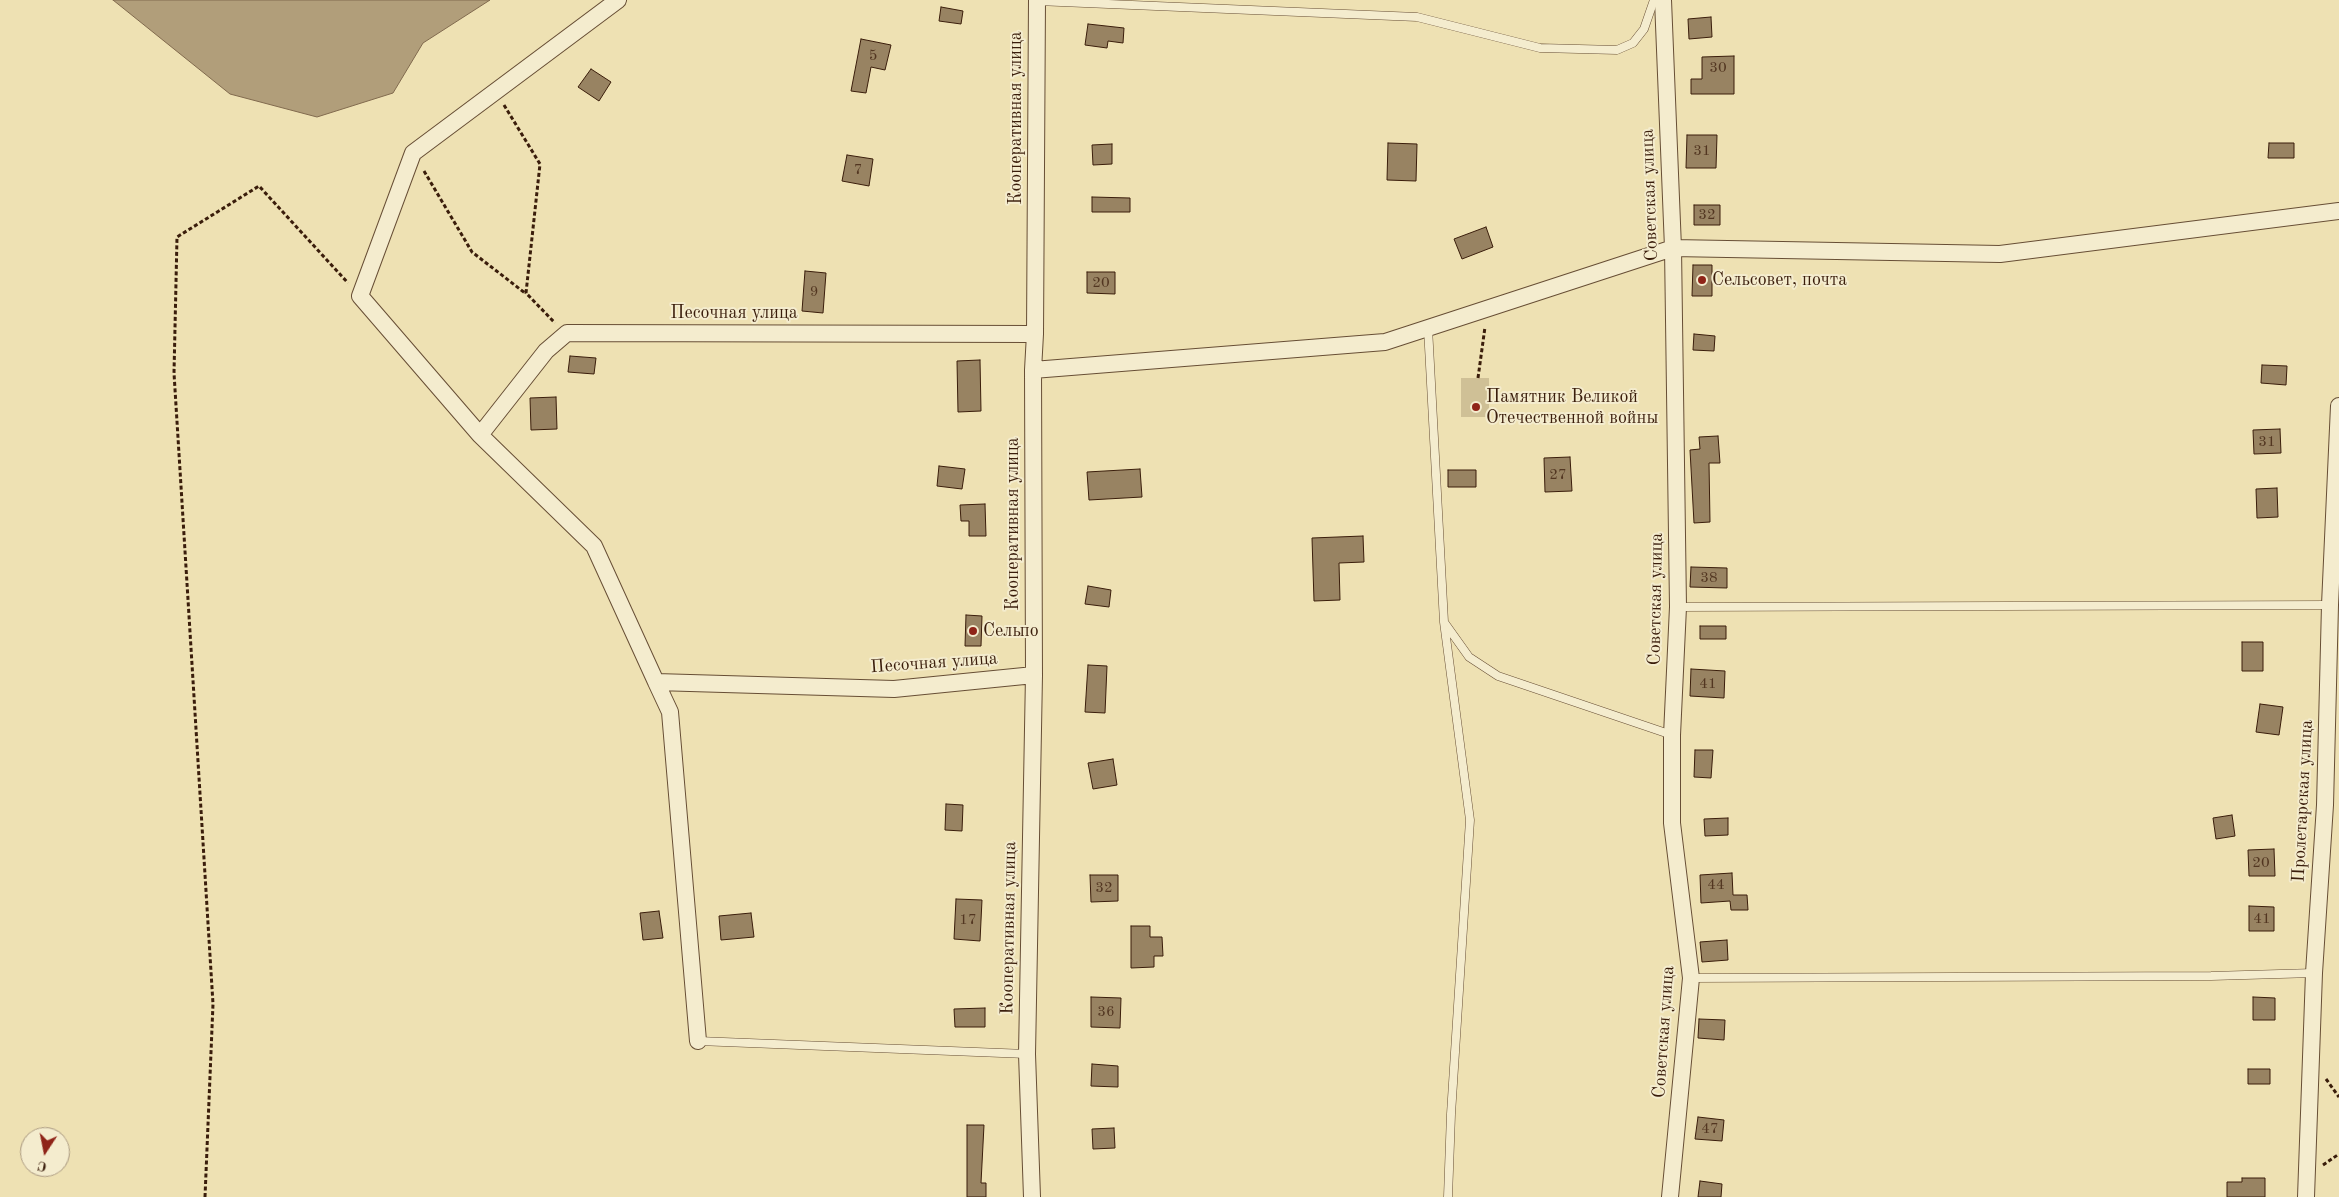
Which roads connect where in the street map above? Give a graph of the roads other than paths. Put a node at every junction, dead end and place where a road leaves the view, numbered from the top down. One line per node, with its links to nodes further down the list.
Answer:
1 (618, 0): 11 (street)
2 (1037, 0): 3 (lane); 8 (street, Кооперативная улица)
3 (1654, 0)
4 (1663, 0): 6 (street, Советская улица)
5 (2339, 212): 6 (street)
6 (1673, 248): 7 (street); 13 (street, Советская улица)
7 (1428, 328): 9 (street); 14 (lane)
8 (1035, 334): 9 (street, Кооперативная улица); 11 (street, Песочная улица)
9 (1033, 370): 15 (street, Кооперативная улица)
10 (2339, 406): 12 (street, Пролетарская улица)
11 (480, 435): 16 (street)
12 (2330, 605): 13 (lane); 18 (street, Пролетарская улица)
13 (1678, 607): 17 (street, Советская улица)
14 (1444, 622): 17 (lane); 23 (lane)
15 (1034, 675): 16 (street, Песочная улица); 21 (street, Кооперативная улица)
16 (656, 682): 20 (street)
17 (1672, 735): 19 (street, Советская улица)
18 (2314, 973): 19 (lane); 25 (street, Пролетарская улица)
19 (1691, 978): 24 (street, Советская улица)
20 (698, 1041): 21 (lane)
21 (1027, 1054): 22 (street, Кооперативная улица)
22 (1032, 1197)
23 (1448, 1197)
24 (1670, 1197)
25 (2306, 1197)

